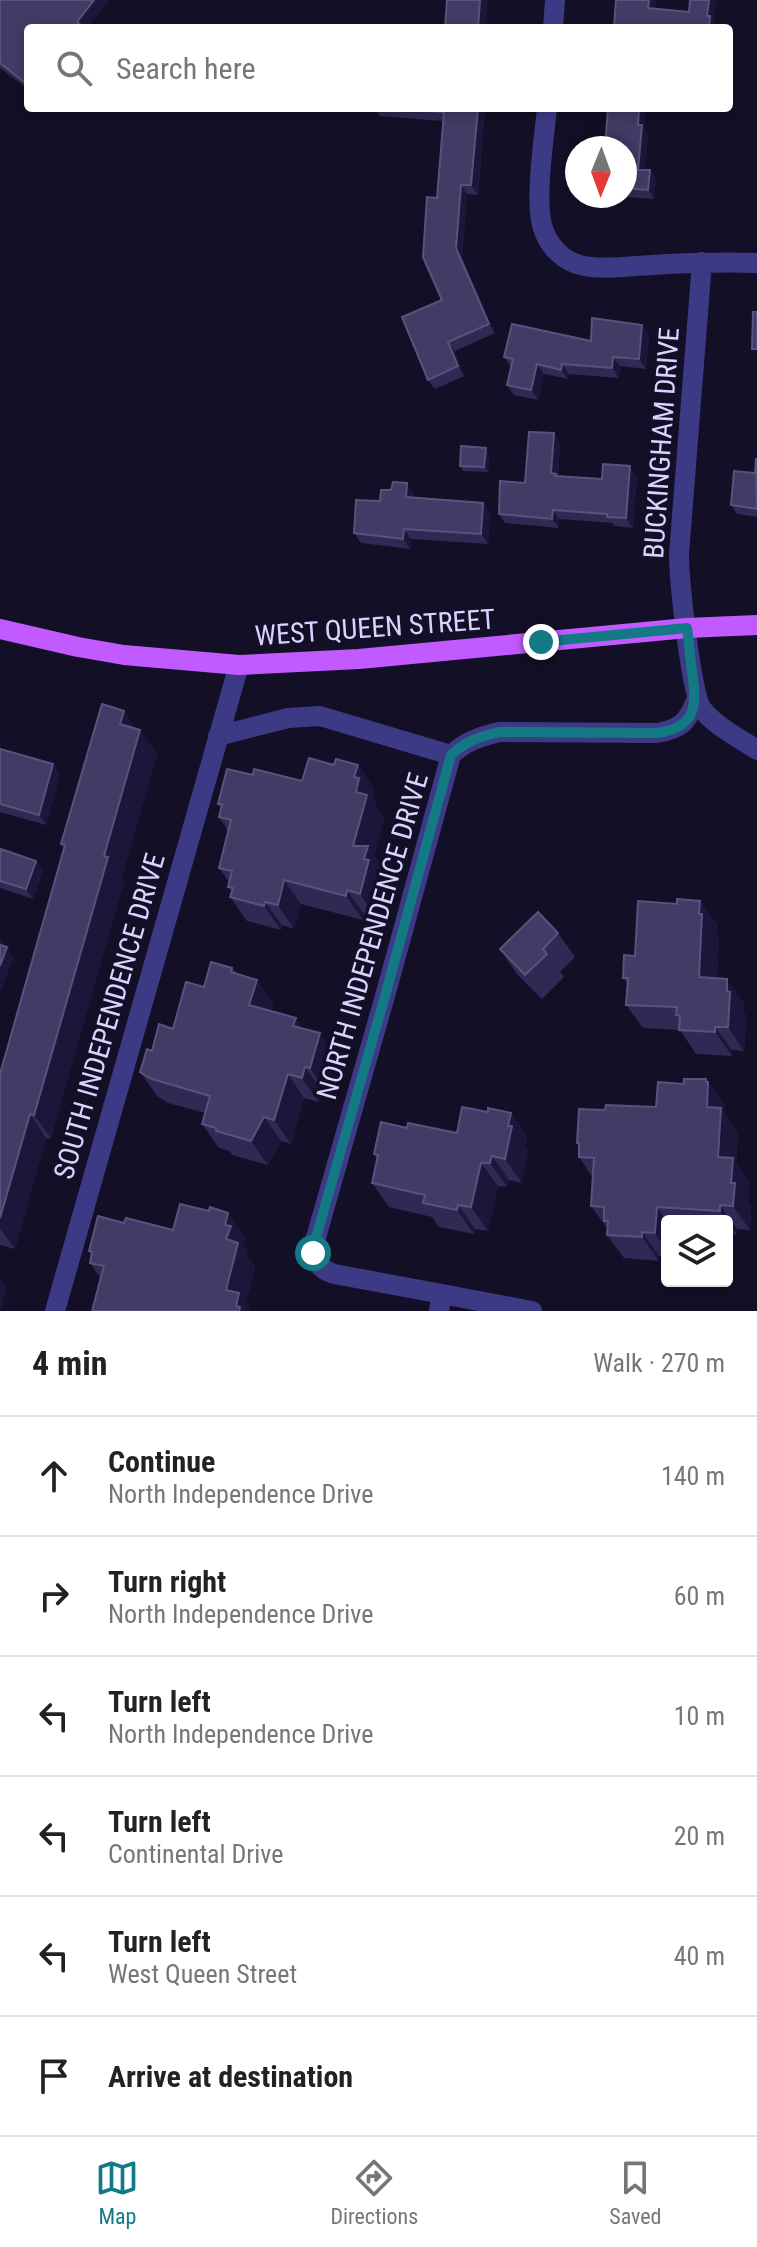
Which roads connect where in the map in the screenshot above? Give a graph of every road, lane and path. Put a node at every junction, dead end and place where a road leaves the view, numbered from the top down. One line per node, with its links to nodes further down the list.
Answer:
1 (555, 0): 2 (street)
2 (553, 24)
3 (547, 112): 4 (street)
4 (702, 262): 5 (street); 7 (street, BUCKINGHAM DRIVE)
5 (757, 263)
6 (757, 625): 7 (main road, WEST QUEEN STREET)
7 (687, 628): 9 (main road, WEST QUEEN STREET); 10 (street, BUCKINGHAM DRIVE)
8 (0, 629): 9 (main road, WEST QUEEN STREET)
9 (239, 665): 11 (street, SOUTH INDEPENDENCE DRIVE)
10 (696, 701): 12 (street); 13 (street, NORTH INDEPENDENCE DRIVE)
11 (218, 736): 13 (street); 15 (street, SOUTH INDEPENDENCE DRIVE)
12 (757, 750)
13 (451, 755): 14 (street, NORTH INDEPENDENCE DRIVE)
14 (440, 1302): 16 (street)
15 (55, 1311)
16 (532, 1311)

